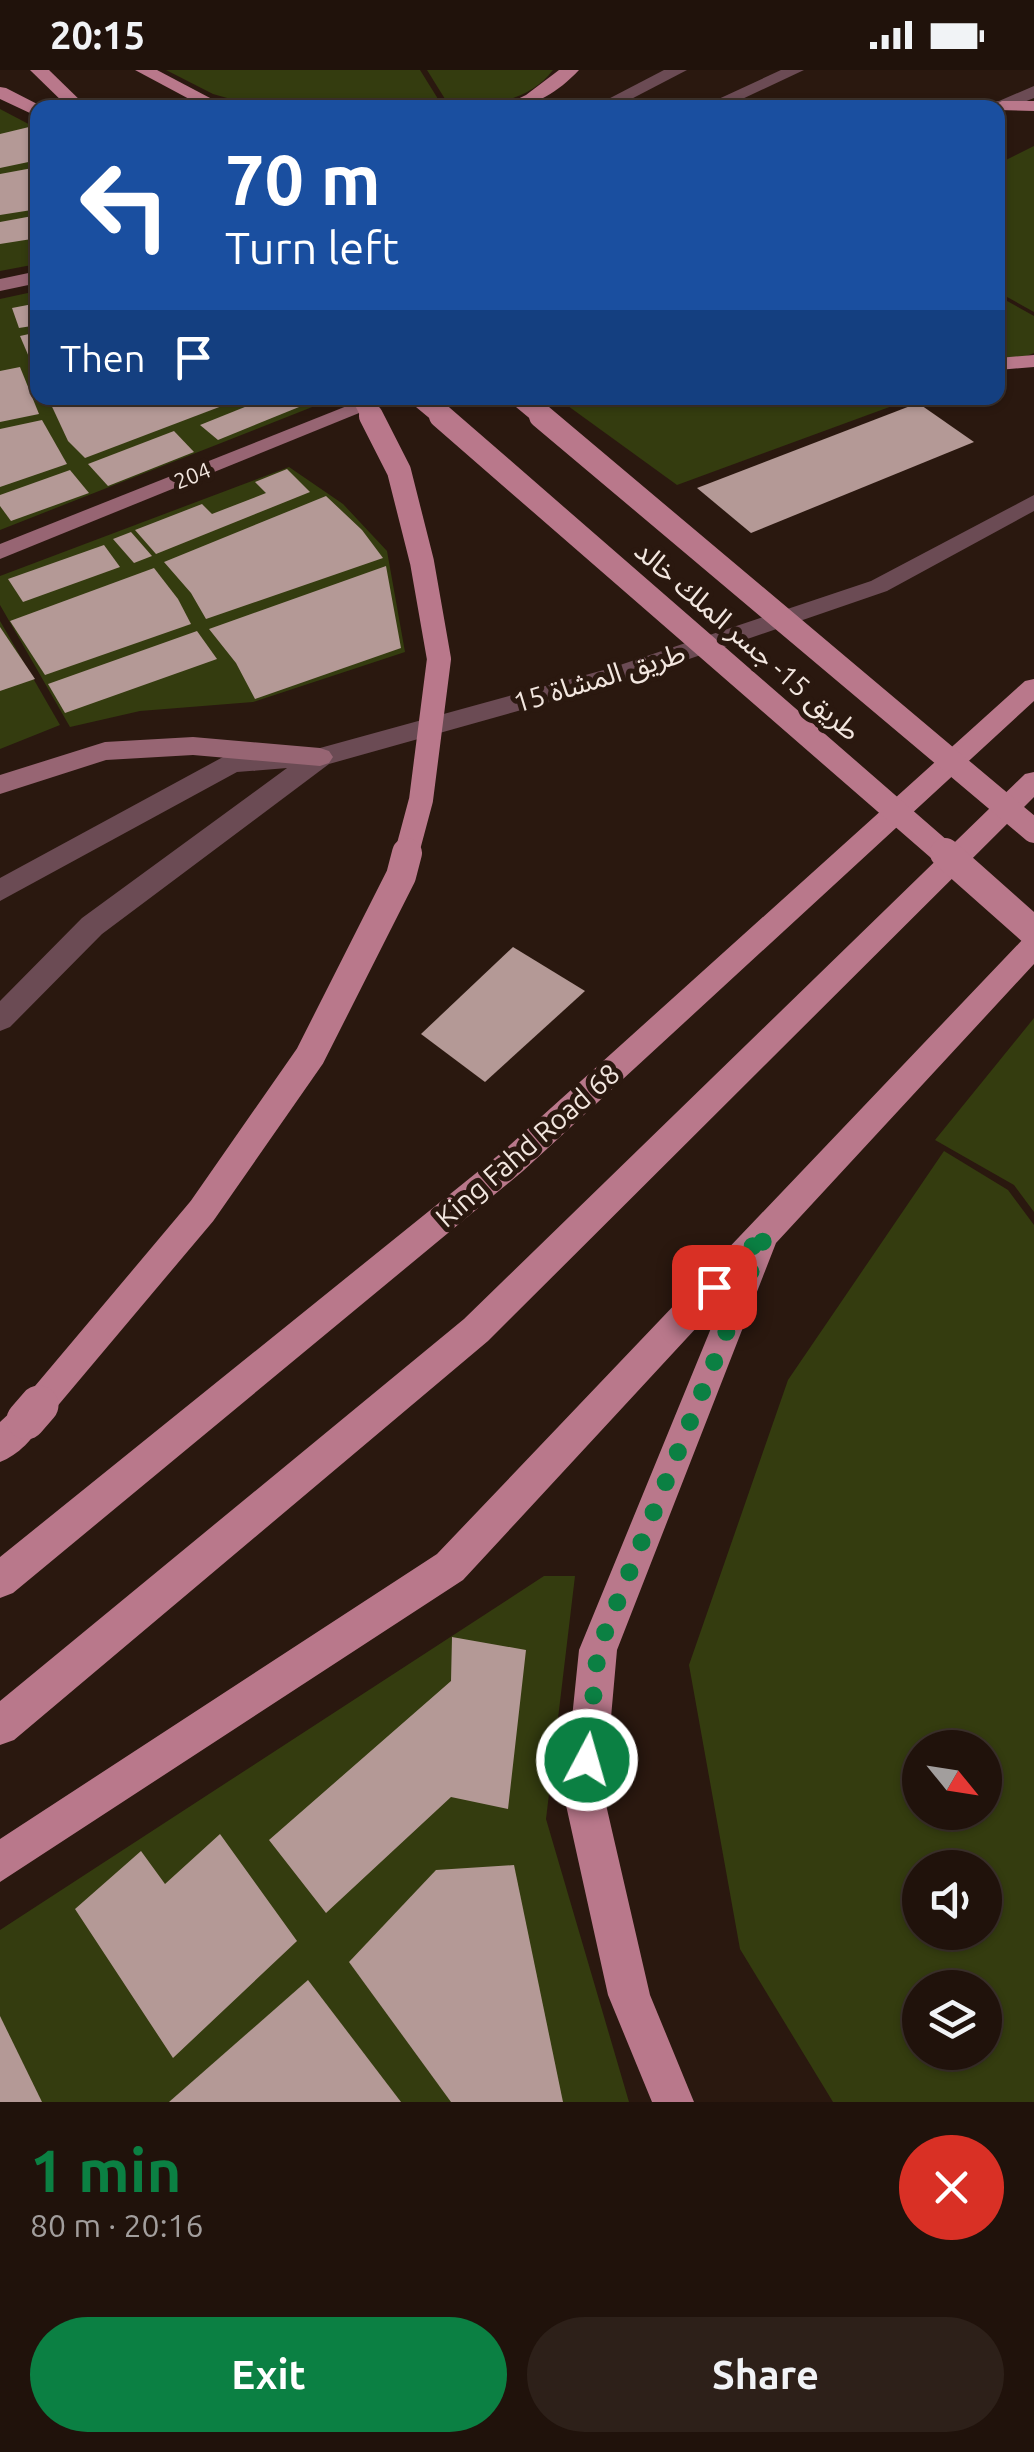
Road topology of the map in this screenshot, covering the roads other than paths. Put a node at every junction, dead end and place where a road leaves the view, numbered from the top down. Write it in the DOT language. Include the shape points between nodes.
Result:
graph roads {
  1 [pos="39,70"];
  2 [pos="127,70"];
  3 [pos="144,70"];
  4 [pos="570,70"];
  5 [pos="678,70"];
  6 [pos="795,70"];
  7 [pos="1034,91"];
  8 [pos="0,92"];
  9 [pos="155,96"];
  10 [pos="71,100"];
  11 [pos="205,100"];
  12 [pos="529,100"];
  13 [pos="616,100"];
  14 [pos="726,100"];
  15 [pos="1005,105"];
  16 [pos="30,106"];
  17 [pos="1034,106"];
  18 [pos="1005,107"];
  19 [pos="30,278"];
  20 [pos="0,284"];
  21 [pos="1034,361"];
  22 [pos="1005,363"];
  23 [pos="366,405"];
  24 [pos="367,405"];
  25 [pos="428,405"];
  26 [pos="528,405"];
  27 [pos="1034,502"];
  28 [pos="0,552"];
  29 [pos="1034,687"];
  30 [pos="320,757"];
  31 [pos="1034,782"];
  32 [pos="0,785"];
  33 [pos="1034,832"];
  34 [pos="0,890"];
  35 [pos="1034,932"];
  36 [pos="1034,946"];
  37 [pos="0,1019"];
  38 [pos="767,1231"];
  39 [pos="0,1446"];
  40 [pos="0,1580"];
  41 [pos="0,1726"];
  42 [pos="0,1862"];
  43 [pos="673,2102"];
  1 -- 10 [label="main road"];
  2 -- 9 [label="main road"];
  3 -- 11 [label="main road"];
  4 -- 12 [label="main road"];
  5 -- 13 [label="street"];
  6 -- 14 [label="street"];
  7 -- 15 [label="street"];
  8 -- 16 [label="main road"];
  17 -- 18 [label="main road"];
  19 -- 20 [label="main road"];
  21 -- 22 [label="main road"];
  23 -- 39 [label="main road, bridge" via="399,471 438,659 421,800 400,876 310,1056 202,1211"];
  24 -- 28 [label="main road, 204"];
  25 -- 35 [label="main road, طريق 15- جسر الملك خالد, bridge"];
  26 -- 33 [label="main road, طريق 15- جسر الملك خالد, bridge"];
  27 -- 30 [label="street, طريق المشاة 15" via="878,586 619,674"];
  29 -- 40 [label="main road, King Fahd Road 68" via="512,1162"];
  30 -- 32 [label="main road" via="193,746 105,752"];
  30 -- 34 [label="street, طريق المشاة 15" via="232,763"];
  30 -- 37 [label="street, طريق المشاة 15" via="92,926"];
  31 -- 41 [label="main road" via="476,1330"];
  36 -- 38 [label="main road"];
  38 -- 42 [label="main road" via="450,1567"];
  38 -- 43 [label="main road" via="598,1650 584,1796 629,1995"];
}
